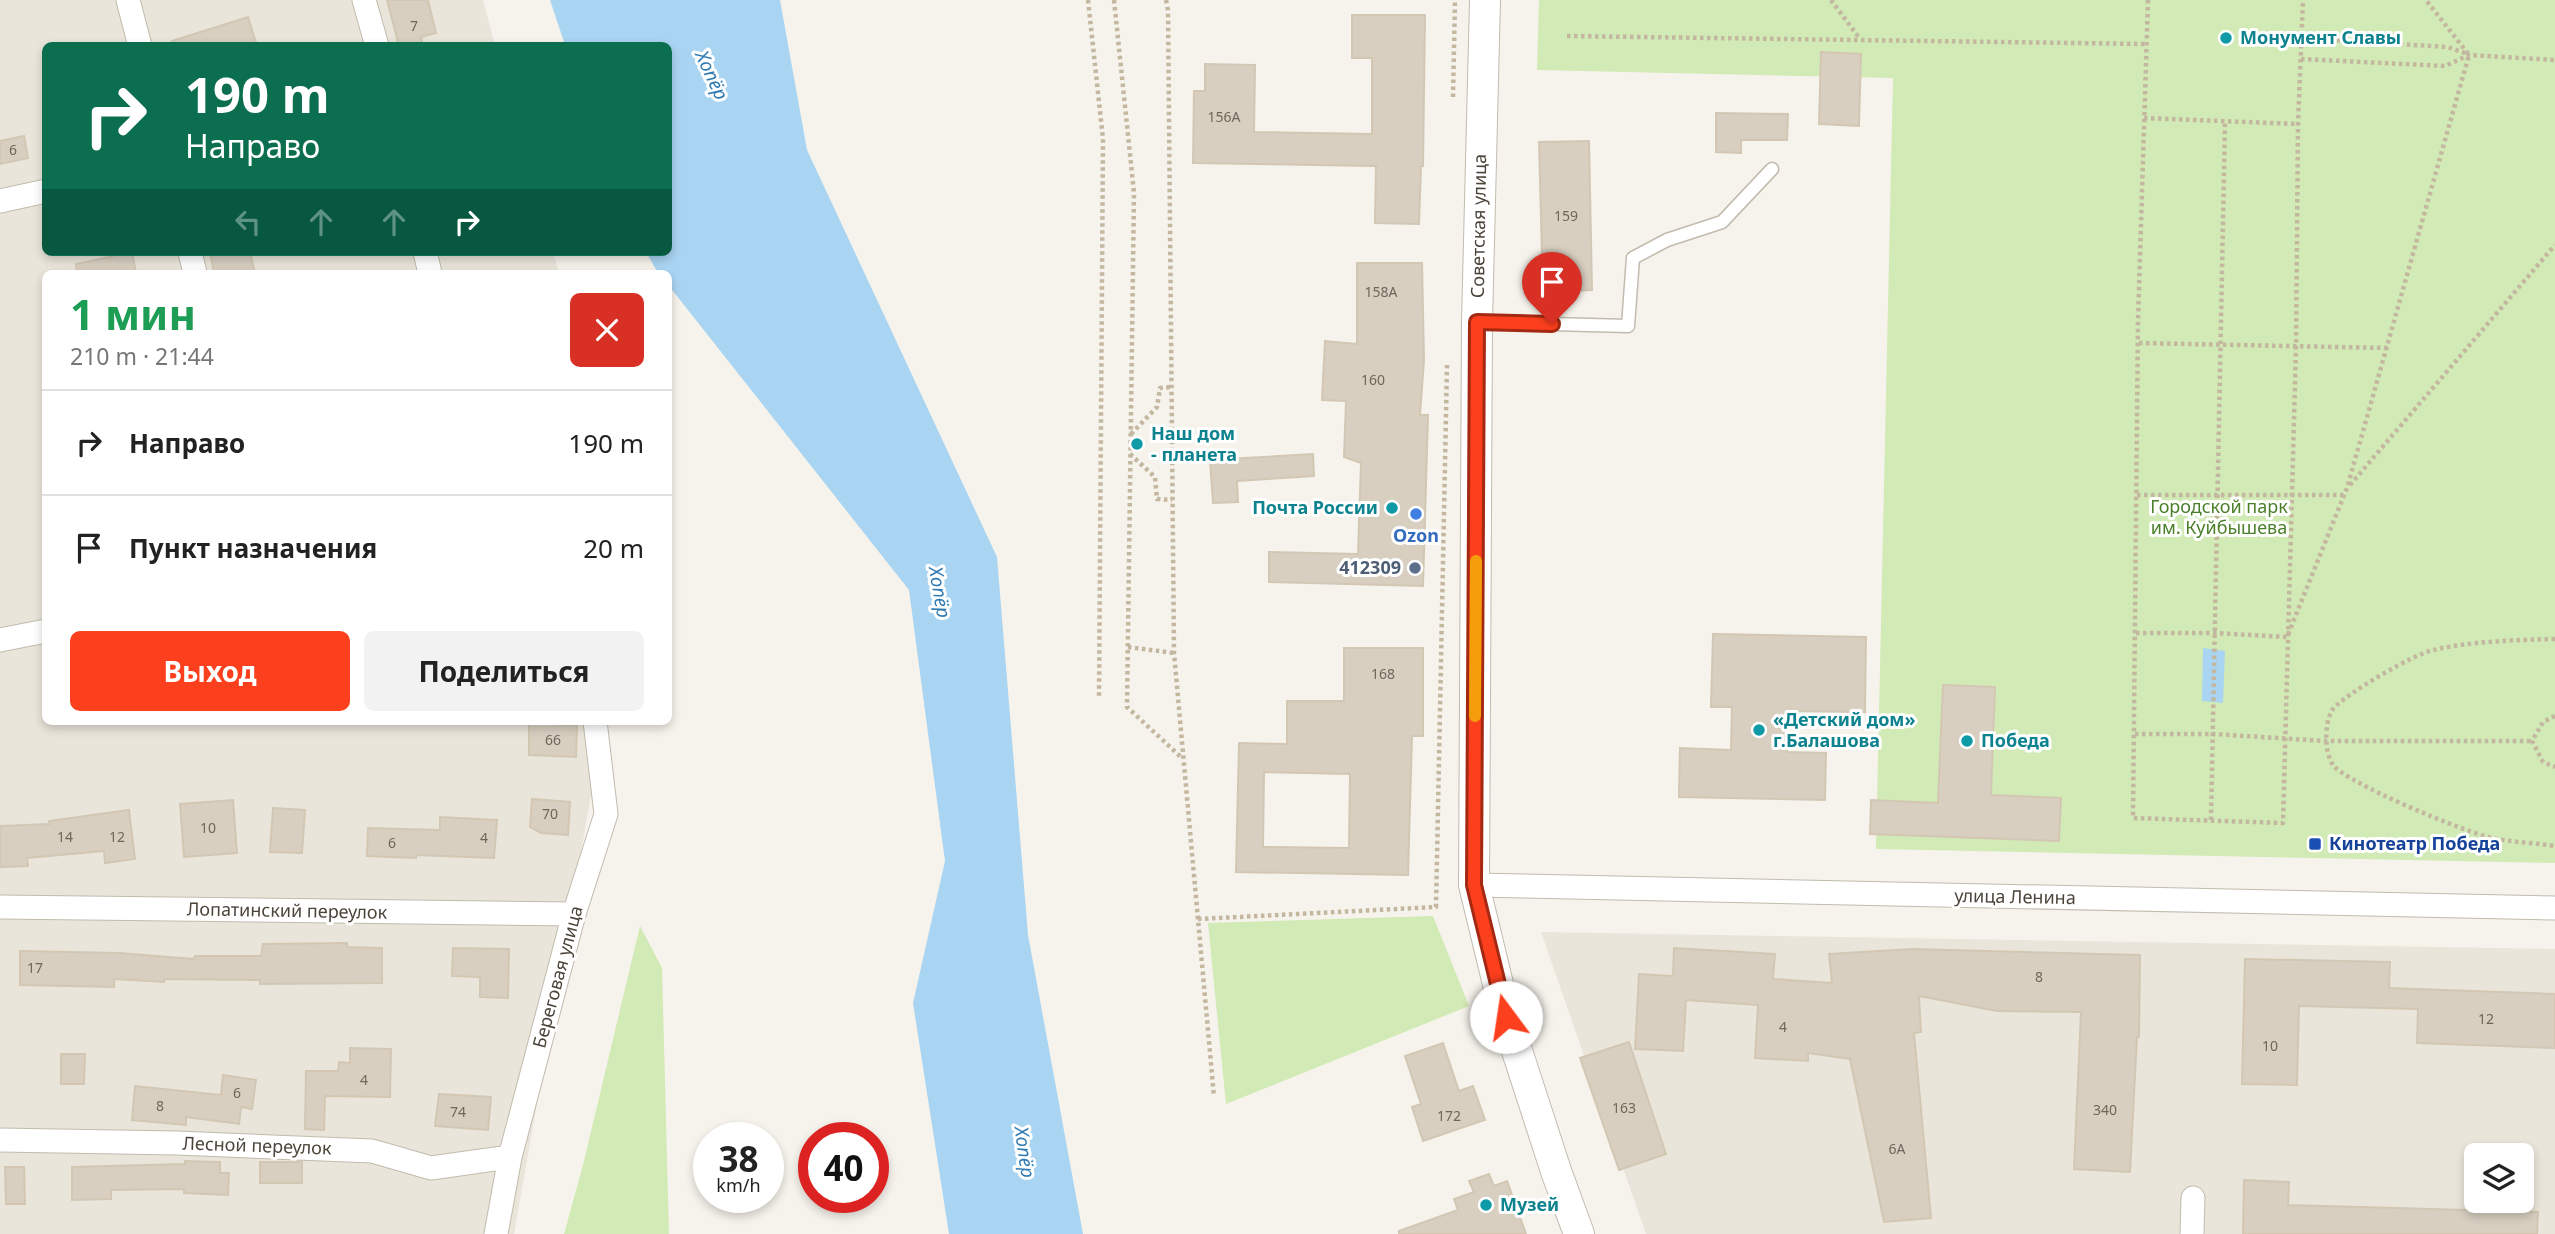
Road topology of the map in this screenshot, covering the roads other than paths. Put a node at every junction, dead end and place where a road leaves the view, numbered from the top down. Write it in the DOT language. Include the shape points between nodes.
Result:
graph roads {
  1 [pos="128,0"];
  2 [pos="364,0"];
  3 [pos="1485,0"];
  4 [pos="139,42"];
  5 [pos="376,42"];
  6 [pos="1773,169"];
  7 [pos="42,192"];
  8 [pos="0,201"];
  9 [pos="1477,322"];
  10 [pos="42,632"];
  11 [pos="0,640"];
  12 [pos="595,725"];
  13 [pos="1474,885"];
  14 [pos="0,907"];
  15 [pos="2555,908"];
  16 [pos="574,914"];
  17 [pos="0,1140"];
  18 [pos="510,1157"];
  19 [pos="2193,1198"];
  20 [pos="496,1234"];
  21 [pos="1579,1234"];
  22 [pos="2192,1234"];
  1 -- 4 [label="street"];
  2 -- 5 [label="street"];
  3 -- 9 [label="street, Советская улица"];
  6 -- 9 [label="lane" via="1722,222 1667,240 1633,258 1628,326"];
  7 -- 8 [label="street"];
  9 -- 13 [label="street, Советская улица"];
  10 -- 11 [label="street"];
  12 -- 16 [label="street, Береговая улица" via="606,814"];
  13 -- 15 [label="street, улица Ленина"];
  13 -- 21 [label="street, Советская улица" via="1506,1017"];
  14 -- 16 [label="street, Лопатинский переулок"];
  16 -- 18 [label="street, Береговая улица"];
  17 -- 18 [label="street, Лесной переулок" via="372,1151 432,1168"];
  18 -- 20 [label="street, Береговая улица"];
  19 -- 22 [label="street"];
}
